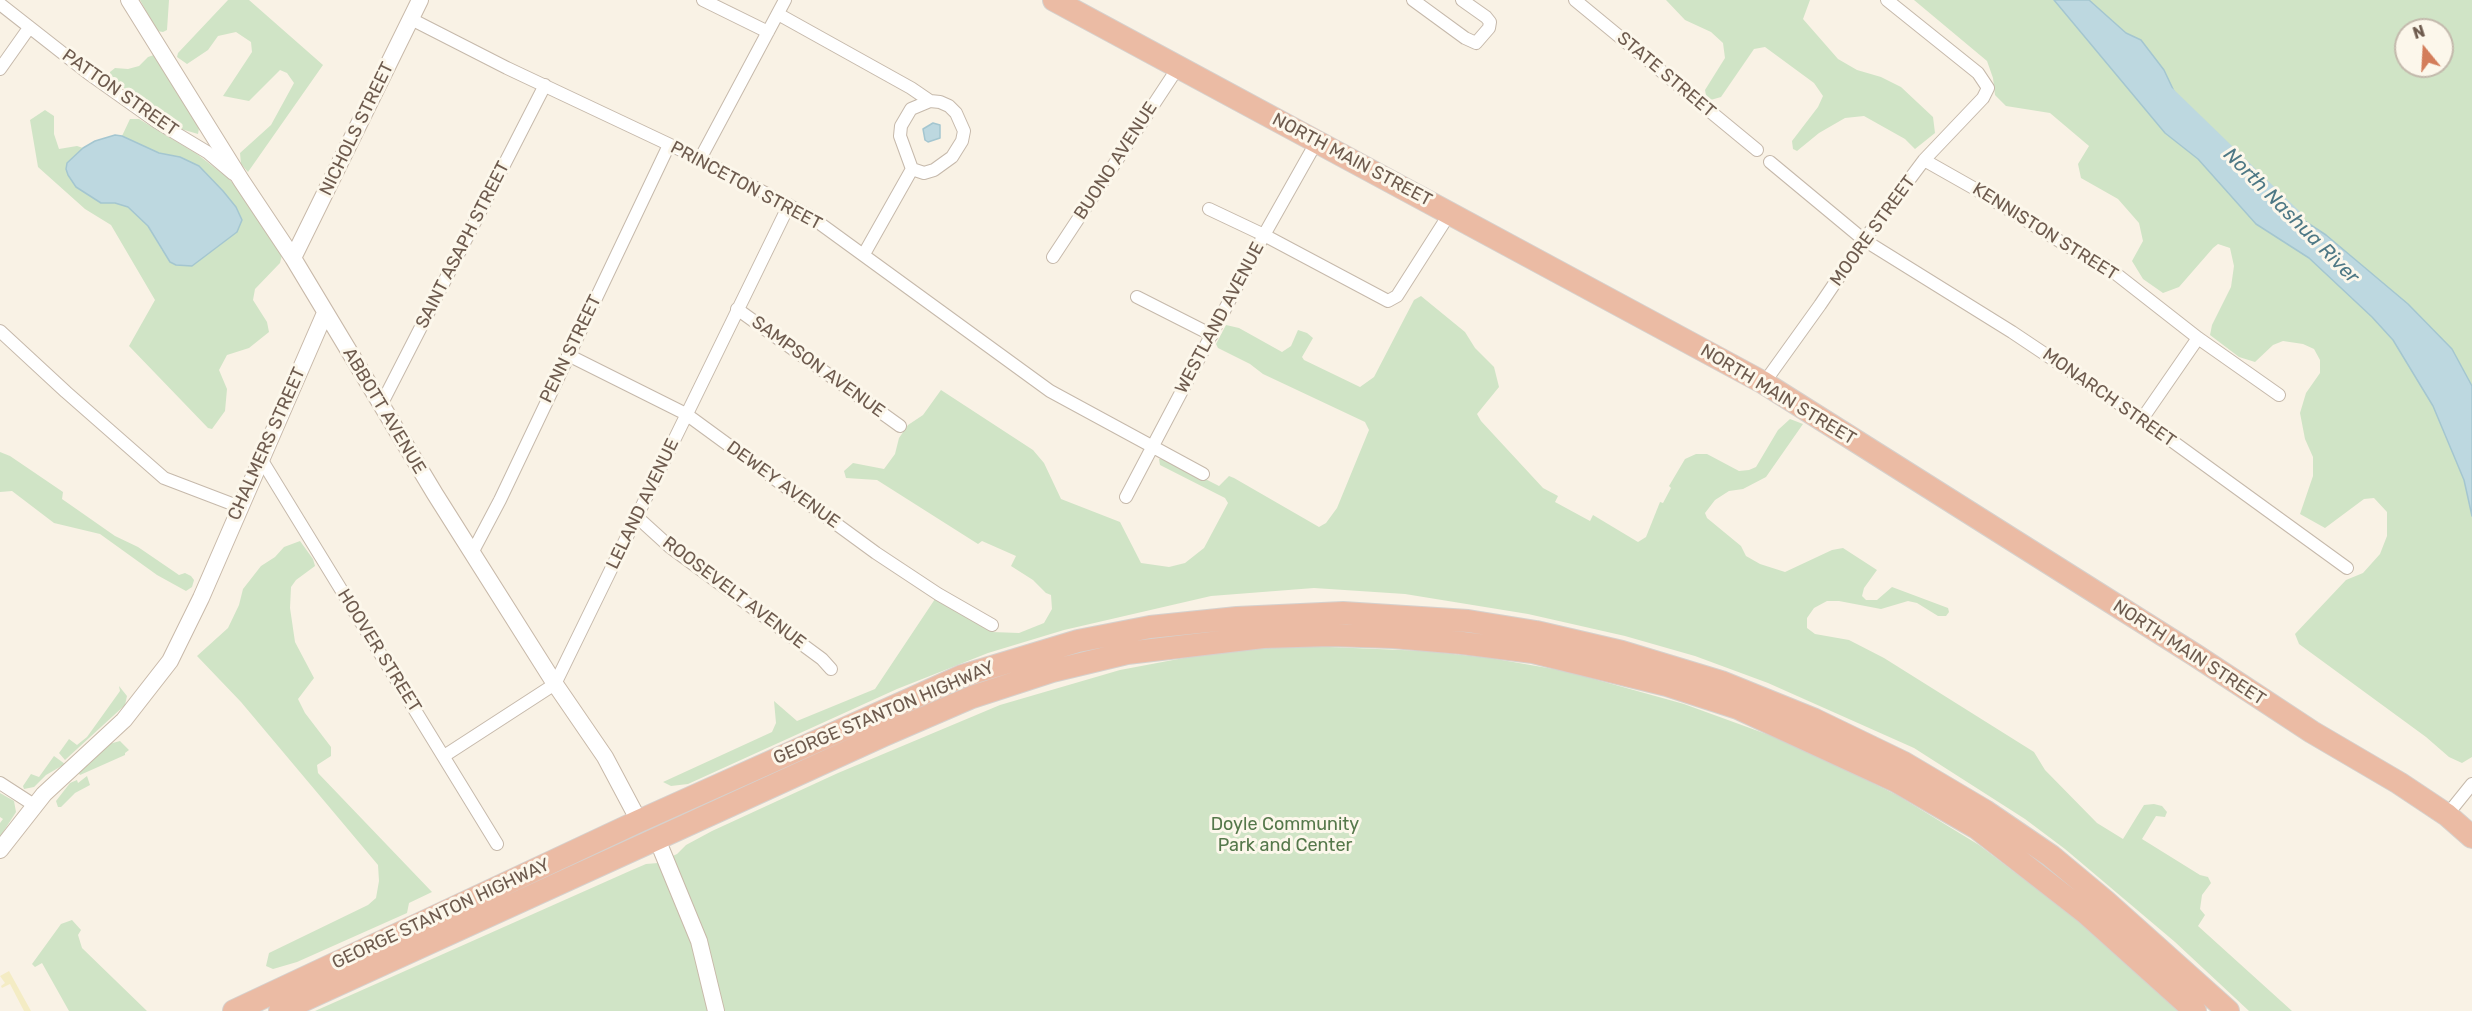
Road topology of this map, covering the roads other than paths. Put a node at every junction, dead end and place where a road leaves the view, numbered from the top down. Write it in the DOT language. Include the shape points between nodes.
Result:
graph roads {
  1 [pos="129,0"];
  2 [pos="420,0"];
  3 [pos="703,0"];
  4 [pos="785,0"];
  5 [pos="1054,0"];
  6 [pos="1413,0"];
  7 [pos="1462,0"];
  8 [pos="1575,0"];
  9 [pos="1887,0"];
  10 [pos="0,4"];
  11 [pos="778,14"];
  12 [pos="411,19"];
  13 [pos="29,27"];
  14 [pos="768,32"];
  15 [pos="1179,66"];
  16 [pos="0,69"];
  17 [pos="545,85"];
  18 [pos="930,101"];
  19 [pos="1317,141"];
  20 [pos="669,145"];
  21 [pos="1757,150"];
  22 [pos="700,159"];
  23 [pos="1924,160"];
  24 [pos="1770,162"];
  25 [pos="912,169"];
  26 [pos="241,180"];
  27 [pos="789,205"];
  28 [pos="1209,209"];
  29 [pos="1450,213"];
  30 [pos="1264,235"];
  31 [pos="1864,240"];
  32 [pos="864,254"];
  33 [pos="1053,257"];
  34 [pos="293,258"];
  35 [pos="1137,297"];
  36 [pos="737,309"];
  37 [pos="325,313"];
  38 [pos="0,331"];
  39 [pos="1212,335"];
  40 [pos="2198,338"];
  41 [pos="568,355"];
  42 [pos="1764,383"];
  43 [pos="2278,395"];
  44 [pos="381,405"];
  45 [pos="686,414"];
  46 [pos="2142,419"];
  47 [pos="900,426"];
  48 [pos="1152,446"];
  49 [pos="261,459"];
  50 [pos="1203,474"];
  51 [pos="1126,497"];
  52 [pos="240,507"];
  53 [pos="637,517"];
  54 [pos="472,553"];
  55 [pos="2347,568"];
  56 [pos="992,625"];
  57 [pos="831,669"];
  58 [pos="555,684"];
  59 [pos="444,756"];
  60 [pos="0,783"];
  61 [pos="2472,784"];
  62 [pos="34,806"];
  63 [pos="2447,815"];
  64 [pos="639,821"];
  65 [pos="2472,837"];
  66 [pos="657,839"];
  67 [pos="497,844"];
  68 [pos="0,850"];
  69 [pos="234,1011"];
  70 [pos="280,1011"];
  71 [pos="716,1011"];
  72 [pos="2195,1011"];
  73 [pos="2228,1011"];
  1 -- 26 [label="street, ABBOTT AVENUE"];
  2 -- 12 [label="street, NICHOLS STREET"];
  3 -- 14 [label="street"];
  4 -- 11 [label="street"];
  5 -- 15 [label="highway, NORTH MAIN STREET"];
  6 -- 7 [label="street" via="1476,43 1490,22"];
  8 -- 21 [label="street, STATE STREET"];
  9 -- 23 [label="street, MOORE STREET" via="1978,73 1988,88"];
  10 -- 13 [label="street, PATTON STREET"];
  11 -- 14 [label="street"];
  11 -- 18 [label="street"];
  12 -- 17 [label="street, PRINCETON STREET"];
  12 -- 34 [label="street, NICHOLS STREET"];
  13 -- 16 [label="street"];
  13 -- 26 [label="street, PATTON STREET"];
  14 -- 22 [label="street"];
  15 -- 19 [label="highway, NORTH MAIN STREET"];
  15 -- 33 [label="street, BUONO AVENUE"];
  17 -- 20 [label="street, PRINCETON STREET"];
  17 -- 44 [label="street, SAINT ASAPH STREET"];
  18 -- 25 [label="street" via="911,109 901,126 900,136"];
  18 -- 25 [label="street" via="940,102 956,113 964,131 962,141 952,158 934,170 924,173"];
  19 -- 29 [label="highway, NORTH MAIN STREET"];
  19 -- 30 [label="street, WESTLAND AVENUE"];
  20 -- 22 [label="street, PRINCETON STREET"];
  20 -- 41 [label="street, PENN STREET"];
  22 -- 27 [label="street, PRINCETON STREET"];
  23 -- 31 [label="street, MOORE STREET"];
  23 -- 40 [label="street, KENNISTON STREET" via="2106,266"];
  24 -- 31 [label="street"];
  25 -- 32 [label="street"];
  26 -- 34 [label="street, ABBOTT AVENUE"];
  27 -- 32 [label="street, PRINCETON STREET"];
  27 -- 36 [label="street, LELAND AVENUE"];
  28 -- 30 [label="street"];
  29 -- 30 [label="street" via="1391,301"];
  29 -- 42 [label="highway, NORTH MAIN STREET"];
  30 -- 39 [label="street, WESTLAND AVENUE"];
  31 -- 42 [label="street, MOORE STREET"];
  31 -- 46 [label="street, MONARCH STREET"];
  32 -- 48 [label="street, PRINCETON STREET" via="1041,385"];
  34 -- 37 [label="street, ABBOTT AVENUE"];
  35 -- 39 [label="street"];
  36 -- 45 [label="street, LELAND AVENUE"];
  36 -- 47 [label="street, SAMPSON AVENUE"];
  37 -- 44 [label="street, ABBOTT AVENUE"];
  37 -- 49 [label="street, CHALMERS STREET"];
  38 -- 52 [label="street" via="164,478"];
  39 -- 48 [label="street, WESTLAND AVENUE"];
  40 -- 43 [label="street, KENNISTON STREET"];
  40 -- 46 [label="street"];
  41 -- 45 [label="street, DEWEY AVENUE"];
  41 -- 54 [label="street, PENN STREET"];
  42 -- 63 [label="highway, NORTH MAIN STREET"];
  44 -- 54 [label="street, ABBOTT AVENUE"];
  45 -- 53 [label="street, LELAND AVENUE"];
  45 -- 56 [label="street, DEWEY AVENUE" via="876,553"];
  46 -- 55 [label="street, MONARCH STREET"];
  48 -- 50 [label="street, PRINCETON STREET"];
  48 -- 51 [label="street, WESTLAND AVENUE"];
  49 -- 52 [label="street, CHALMERS STREET"];
  49 -- 59 [label="street, HOOVER STREET"];
  52 -- 62 [label="street, CHALMERS STREET" via="183,636 157,680 124,720"];
  53 -- 57 [label="street, ROOSEVELT AVENUE" via="666,544 822,658"];
  53 -- 58 [label="street, LELAND AVENUE"];
  54 -- 58 [label="street, ABBOTT AVENUE"];
  58 -- 59 [label="street"];
  58 -- 64 [label="street, ABBOTT AVENUE" via="604,757"];
  59 -- 67 [label="street, HOOVER STREET"];
  60 -- 62 [label="street"];
  61 -- 63 [label="street"];
  62 -- 68 [label="street, CHALMERS STREET"];
  63 -- 65 [label="highway, NORTH MAIN STREET"];
  64 -- 69 [label="highway, GEORGE STANTON HIGHWAY"];
  64 -- 73 [label="highway, GEORGE STANTON HIGHWAY" via="936,687 1078,641 1190,621 1284,615 1343,613 1468,621 1622,652 1721,682 1815,720 1904,763 2051,856"];
  66 -- 70 [label="highway, GEORGE STANTON HIGHWAY"];
  66 -- 71 [label="street" via="699,941"];
  66 -- 72 [label="highway, GEORGE STANTON HIGHWAY" via="933,714 1017,681 1090,661 1157,648 1263,637 1330,635 1462,643 1533,652 1667,685 1738,708 1896,781 1977,828 2034,870"];
}
